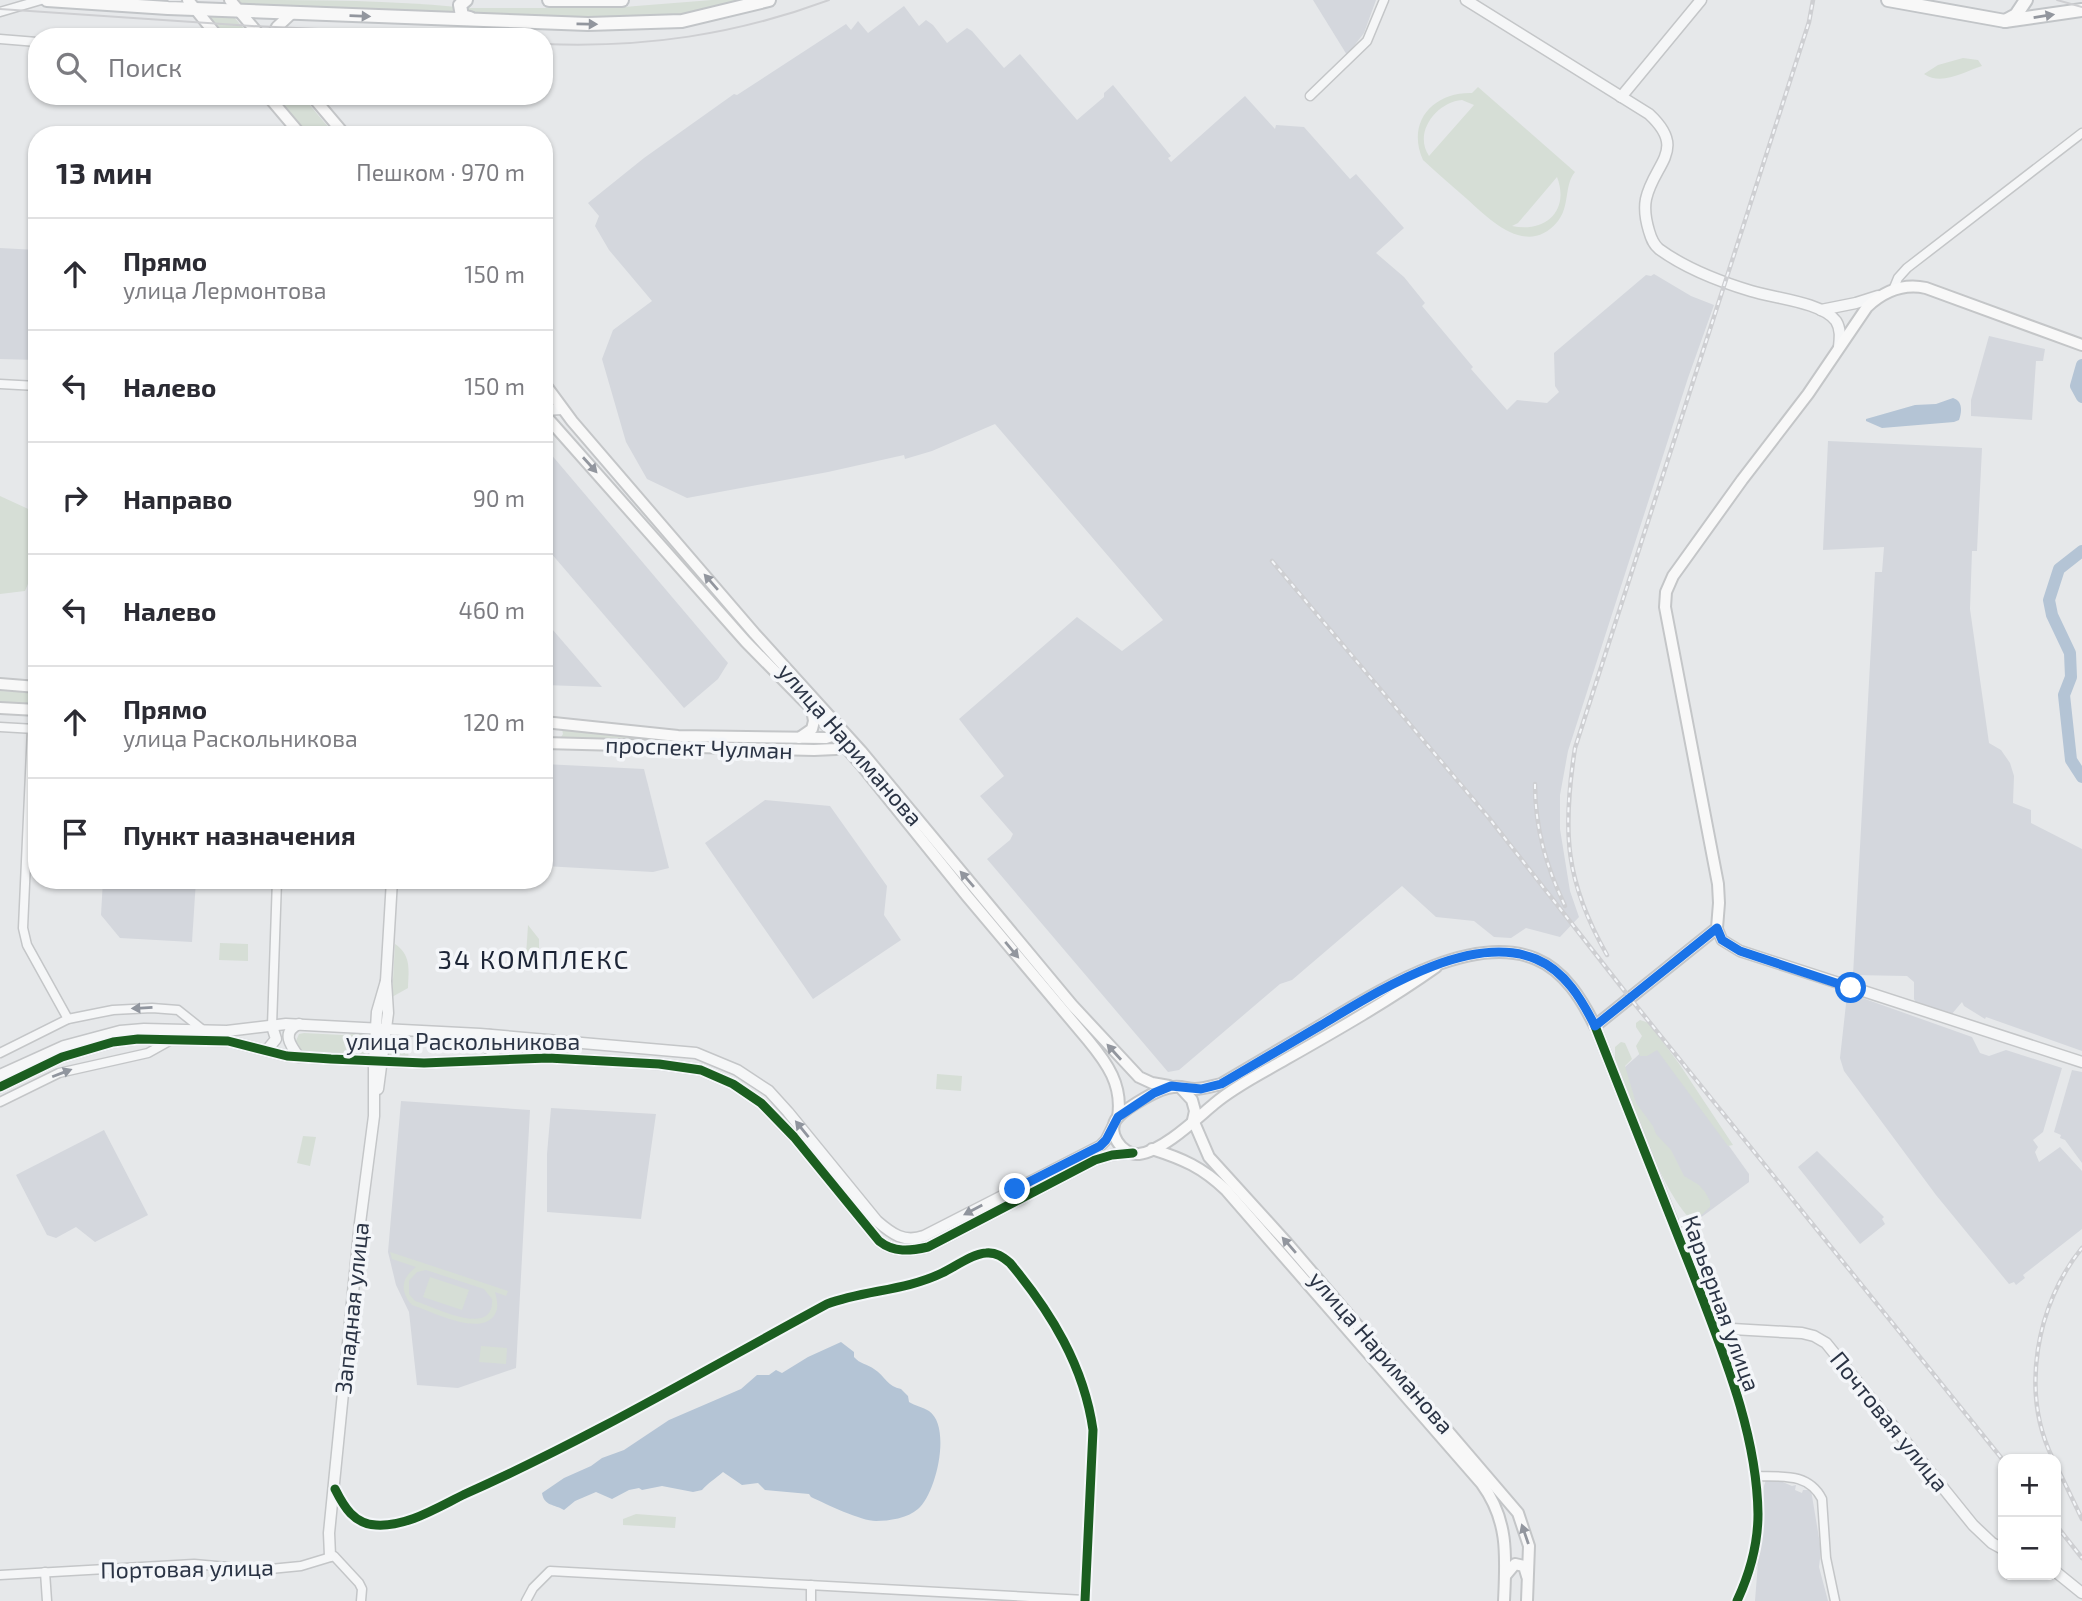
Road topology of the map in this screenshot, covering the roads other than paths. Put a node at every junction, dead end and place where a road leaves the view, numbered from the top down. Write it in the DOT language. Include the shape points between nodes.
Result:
graph roads {
  1 [pos="44,0"];
  2 [pos="466,0"];
  3 [pos="549,0"];
  4 [pos="622,0"];
  5 [pos="769,0"];
  6 [pos="1384,0"];
  7 [pos="1466,0"];
  8 [pos="1701,0"];
  9 [pos="1888,0"];
  10 [pos="2026,0"];
  11 [pos="191,4"];
  12 [pos="234,5"];
  13 [pos="2082,10"];
  14 [pos="0,12"];
  15 [pos="292,13"];
  16 [pos="477,20"];
  17 [pos="2005,21"];
  18 [pos="211,28"];
  19 [pos="253,28"];
  20 [pos="276,28"];
  21 [pos="0,39"];
  22 [pos="28,41"];
  23 [pos="1310,96"];
  24 [pos="1621,97"];
  25 [pos="275,105"];
  26 [pos="319,105"];
  27 [pos="293,126"];
  28 [pos="336,126"];
  29 [pos="2082,133"];
  30 [pos="1893,290"];
  31 [pos="1878,296"];
  32 [pos="1821,310"];
  33 [pos="2077,342"];
  34 [pos="1839,347"];
  35 [pos="0,384"];
  36 [pos="28,386"];
  37 [pos="553,396"];
  38 [pos="562,409"];
  39 [pos="553,410"];
  40 [pos="553,422"];
  41 [pos="755,634"];
  42 [pos="746,642"];
  43 [pos="0,684"];
  44 [pos="28,686"];
  45 [pos="0,708"];
  46 [pos="28,709"];
  47 [pos="812,709"];
  48 [pos="553,724"];
  49 [pos="0,727"];
  50 [pos="28,729"];
  51 [pos="837,731"];
  52 [pos="799,738"];
  53 [pos="847,742"];
  54 [pos="553,743"];
  55 [pos="28,838"];
  56 [pos="277,889"];
  57 [pos="391,889"];
  58 [pos="1717,928"];
  59 [pos="1436,967"];
  60 [pos="68,1018"];
  61 [pos="302,1023"];
  62 [pos="271,1026"];
  63 [pos="1595,1026"];
  64 [pos="381,1027"];
  65 [pos="203,1030"];
  66 [pos="490,1035"];
  67 [pos="520,1038"];
  68 [pos="175,1039"];
  69 [pos="267,1050"];
  70 [pos="0,1054"];
  71 [pos="299,1057"];
  72 [pos="488,1059"];
  73 [pos="378,1060"];
  74 [pos="520,1060"];
  75 [pos="2082,1062"];
  76 [pos="0,1075"];
  77 [pos="0,1087"];
  78 [pos="1175,1087"];
  79 [pos="0,1102"];
  80 [pos="1116,1121"];
  81 [pos="1193,1121"];
  82 [pos="1152,1149"];
  83 [pos="1133,1153"];
  84 [pos="1716,1328"];
  85 [pos="1755,1476"];
  86 [pos="335,1489"];
  87 [pos="1998,1546"];
  88 [pos="330,1556"];
  89 [pos="45,1572"];
  90 [pos="0,1575"];
  91 [pos="1505,1576"];
  92 [pos="2061,1576"];
  93 [pos="1528,1578"];
  94 [pos="811,1585"];
  95 [pos="2082,1593"];
  96 [pos="947,1596"];
  97 [pos="1085,1600"];
  98 [pos="47,1601"];
  99 [pos="361,1601"];
  100 [pos="526,1601"];
  101 [pos="811,1601"];
  102 [pos="1504,1601"];
  103 [pos="1527,1601"];
  104 [pos="1737,1601"];
  105 [pos="1835,1601"];
  1 -- 11 [label="main road" via="161,8"];
  1 -- 14 [label="street"];
  2 -- 16 [label="main road" via="460,5 462,16"];
  3 -- 4 [label="main road"];
  16 -- 5 [label="main road, one-way" via="675,21"];
  6 -- 23 [label="street" via="1367,41"];
  7 -- 24 [label="street"];
  8 -- 24 [label="street"];
  9 -- 17 [label="main road"];
  10 -- 17 [label="main road" via="2016,15"];
  11 -- 12 [label="main road"];
  11 -- 18 [label="main road"];
  12 -- 15 [label="main road"];
  12 -- 19 [label="main road"];
  17 -- 13 [label="main road, one-way"];
  15 -- 16 [label="main road, one-way"];
  15 -- 20 [label="main road"];
  21 -- 22 [label="street"];
  24 -- 32 [label="street" via="1661,126 1667,146 1646,200 1648,227 1656,247 1751,292"];
  25 -- 27 [label="main road"];
  26 -- 28 [label="main road"];
  29 -- 30 [label="street" via="1907,268"];
  30 -- 31 [label="main road"];
  30 -- 33 [label="main road" via="1909,285 1926,288"];
  31 -- 32 [label="street"];
  31 -- 34 [label="main road"];
  32 -- 34 [label="street" via="1836,321"];
  34 -- 58 [label="main road" via="1673,576 1667,592 1668,629 1718,884"];
  35 -- 36 [label="street"];
  37 -- 38 [label="main road, улица Нариманова"];
  38 -- 39 [label="street"];
  41 -- 38 [label="main road, улица Нариманова, one-way"];
  40 -- 42 [label="main road, улица Нариманова, one-way"];
  41 -- 42 [label="main road" via="755,642"];
  41 -- 51 [label="main road, улица Нариманова"];
  42 -- 47 [label="main road, улица Нариманова"];
  43 -- 44 [label="main road"];
  45 -- 46 [label="main road"];
  47 -- 51 [label="main road, улица Нариманова"];
  47 -- 52 [label="main road" via="812,729"];
  48 -- 52 [label="main road, проспект Чулман" via="678,736"];
  49 -- 50 [label="street"];
  51 -- 52 [label="main road, проспект Чулман" via="826,738"];
  51 -- 53 [label="main road, улица Нариманова"];
  53 -- 54 [label="main road, проспект Чулман" via="836,749 814,750"];
  78 -- 53 [label="main road, улица Нариманова, one-way" via="1152,1083 1127,1067"];
  53 -- 80 [label="main road, улица Нариманова, one-way" via="1104,1060 1118,1089"];
  55 -- 60 [label="street" via="23,928 27,945"];
  56 -- 62 [label="street"];
  57 -- 64 [label="street, Западная улица" via="386,981 377,1012"];
  58 -- 63 [label="main road"];
  58 -- 75 [label="street" via="1730,946"];
  59 -- 63 [label="main road" via="1486,953 1537,959 1572,988"];
  59 -- 78 [label="main road" via="1376,992 1221,1084 1201,1089"];
  59 -- 81 [label="main road" via="1228,1094"];
  65 -- 60 [label="street, one-way" via="178,1010 113,1010"];
  60 -- 70 [label="street"];
  61 -- 62 [label="street, улица Раскольникова"];
  61 -- 64 [label="street, улица Раскольникова"];
  61 -- 71 [label="street" via="293,1027 288,1038"];
  62 -- 65 [label="street, улица Раскольникова"];
  62 -- 69 [label="street" via="276,1039"];
  63 -- 84 [label="street, Карьерная улица"];
  64 -- 66 [label="street, улица Раскольникова"];
  64 -- 73 [label="street, Западная улица"];
  65 -- 76 [label="street, улица Раскольникова" via="144,1029 96,1036"];
  66 -- 67 [label="street, улица Раскольникова"];
  66 -- 72 [label="street" via="497,1045"];
  67 -- 74 [label="street" via="514,1049"];
  80 -- 67 [label="street, улица Раскольникова, one-way" via="1106,1140 1088,1152 924,1236 901,1238 877,1222 769,1091 737,1070 675,1049"];
  68 -- 69 [label="street, улица Раскольникова" via="228,1041"];
  68 -- 77 [label="street, улица Раскольникова" via="138,1039 93,1047"];
  79 -- 68 [label="street, one-way" via="59,1073 148,1053"];
  69 -- 71 [label="street, улица Раскольникова"];
  71 -- 73 [label="street, улица Раскольникова"];
  72 -- 73 [label="street, улица Раскольникова"];
  72 -- 74 [label="street, улица Раскольникова"];
  73 -- 86 [label="street, Западная улица"];
  74 -- 83 [label="street, улица Раскольникова" via="659,1064 720,1077 761,1103 870,1232 894,1249 928,1247 1095,1160"];
  78 -- 80 [label="main road" via="1141,1101"];
  78 -- 81 [label="main road, улица Нариманова" via="1192,1100"];
  80 -- 83 [label="main road" via="1118,1143"];
  81 -- 82 [label="main road"];
  93 -- 81 [label="main road, улица Нариманова, one-way" via="1529,1546 1518,1513 1209,1157"];
  82 -- 83 [label="main road"];
  82 -- 91 [label="main road, улица Нариманова" via="1196,1166 1226,1190 1482,1483 1498,1508 1505,1536"];
  84 -- 85 [label="street, Карьерная улица"];
  84 -- 87 [label="street, Почтовая улица" via="1802,1333 1826,1343 1973,1525"];
  85 -- 104 [label="street, Карьерная улица" via="1758,1516 1753,1559"];
  85 -- 105 [label="street" via="1805,1480 1818,1492"];
  86 -- 88 [label="street, Западная улица"];
  86 -- 97 [label="street" via="348,1512 365,1524 406,1521 515,1472 827,1304 923,1282 985,1253 1010,1263 1048,1311 1064,1339 1090,1410 1093,1430"];
  88 -- 89 [label="street, Портовая улица" via="301,1566 260,1570 194,1564"];
  88 -- 99 [label="street" via="359,1583"];
  89 -- 90 [label="street, Портовая улица"];
  89 -- 98 [label="street"];
  91 -- 93 [label="main road" via="1519,1563"];
  91 -- 102 [label="main road, улица Нариманова"];
  92 -- 95 [label="street"];
  93 -- 103 [label="main road, улица Нариманова"];
  94 -- 96 [label="street"];
  94 -- 100 [label="street" via="550,1572"];
  94 -- 101 [label="street"];
  96 -- 97 [label="street"];
}
